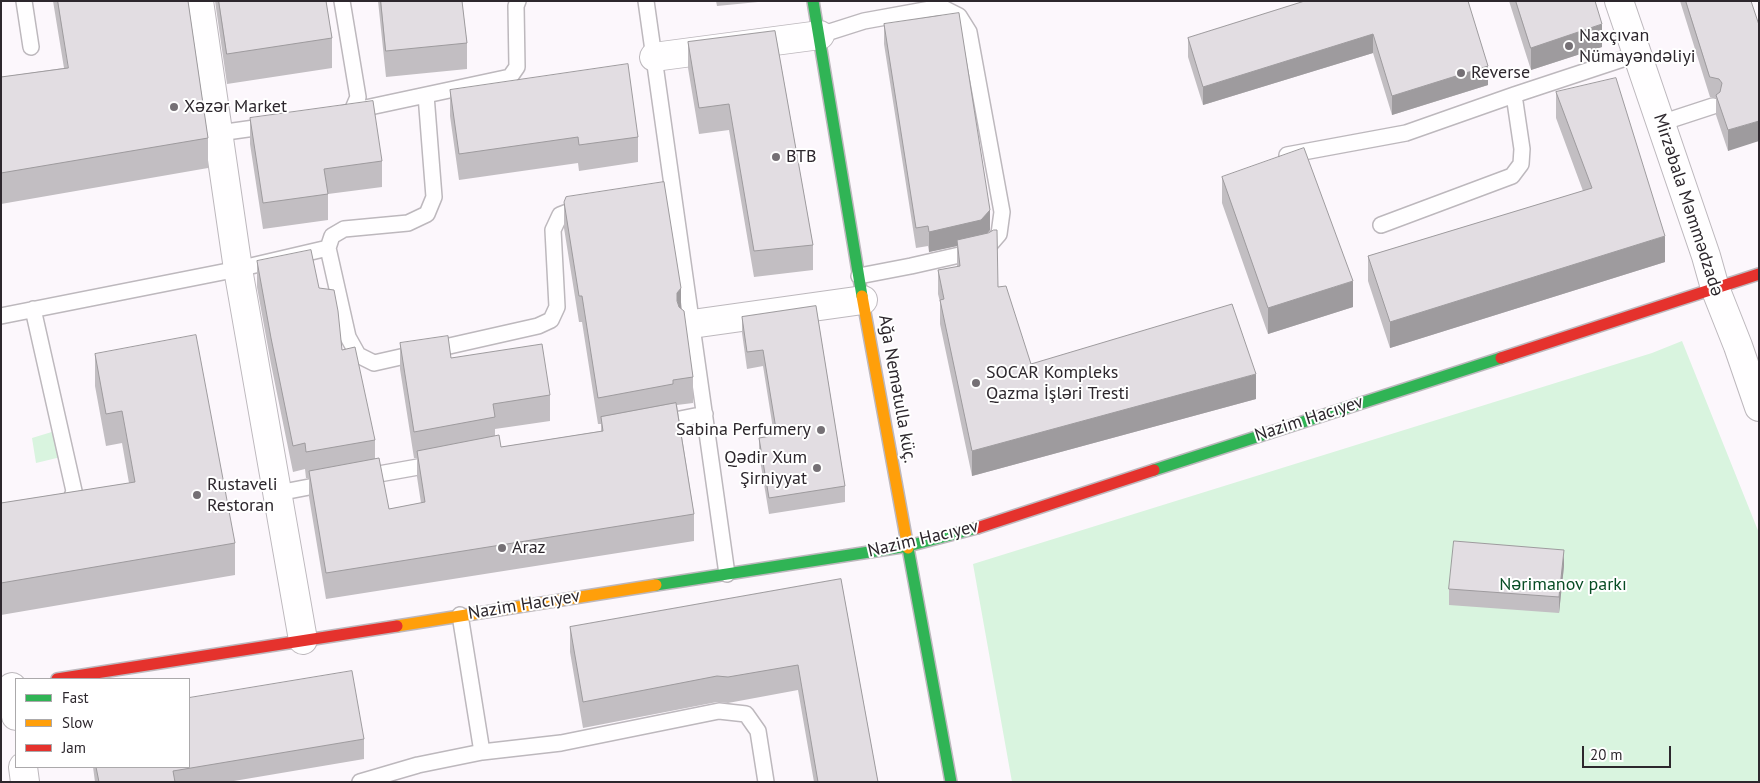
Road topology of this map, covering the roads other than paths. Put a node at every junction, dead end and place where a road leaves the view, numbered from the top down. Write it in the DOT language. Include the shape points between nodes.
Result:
graph roads {
  1 [pos="24,1"];
  2 [pos="199,1"];
  3 [pos="342,1"];
  4 [pos="518,1"];
  5 [pos="646,1"];
  6 [pos="814,1"];
  7 [pos="1619,1"];
  8 [pos="820,35"];
  9 [pos="32,47"];
  10 [pos="1638,54"];
  11 [pos="654,57"];
  12 [pos="426,95"];
  13 [pos="1514,95"];
  14 [pos="1713,106"];
  15 [pos="352,111"];
  16 [pos="326,119"];
  17 [pos="1661,123"];
  18 [pos="287,124"];
  19 [pos="219,133"];
  20 [pos="1287,155"];
  21 [pos="673,192"];
  22 [pos="654,195"];
  23 [pos="597,204"];
  24 [pos="1380,225"];
  25 [pos="328,248"];
  26 [pos="238,269"];
  27 [pos="1759,274"];
  28 [pos="861,288"];
  29 [pos="1714,288"];
  30 [pos="33,309"];
  31 [pos="1,316"];
  32 [pos="692,324"];
  33 [pos="1759,407"];
  34 [pos="705,414"];
  35 [pos="647,425"];
  36 [pos="452,461"];
  37 [pos="278,493"];
  38 [pos="58,518"];
  39 [pos="908,546"];
  40 [pos="727,574"];
  41 [pos="460,615"];
  42 [pos="303,640"];
  43 [pos="63,678"];
  44 [pos="10,687"];
  45 [pos="15,711"];
  46 [pos="482,752"];
  47 [pos="23,768"];
  48 [pos="25,782"];
  49 [pos="360,782"];
  50 [pos="766,782"];
  51 [pos="951,782"];
  1 -- 9 [label="lane"];
  2 -- 19 [label="street"];
  3 -- 15 [label="lane" via="358,97"];
  4 -- 12 [label="lane" via="517,67 510,77"];
  5 -- 11 [label="lane"];
  6 -- 8 [label="street, Ağa Nemətulla küç."];
  7 -- 10 [label="street, Mirzəbala Məmmədzadə"];
  8 -- 11 [label="street"];
  8 -- 28 [label="street, Ağa Nemətulla küç."];
  8 -- 28 [label="lane" via="864,21 941,7 959,16 969,32 1002,212 999,234 986,249 911,266"];
  10 -- 13 [label="lane"];
  10 -- 17 [label="street, Mirzəbala Məmmədzadə"];
  11 -- 21 [label="lane"];
  12 -- 15 [label="lane"];
  12 -- 25 [label="lane" via="434,197 427,214 408,223 344,229 332,236"];
  13 -- 20 [label="lane" via="1406,133"];
  13 -- 24 [label="lane" via="1522,149 1521,164 1512,176"];
  14 -- 17 [label="lane"];
  15 -- 16 [label="lane"];
  17 -- 29 [label="street, Mirzəbala Məmmədzadə"];
  18 -- 19 [label="lane"];
  19 -- 26 [label="street"];
  21 -- 22 [label="lane"];
  21 -- 32 [label="lane"];
  23 -- 25 [label="lane" via="578,207 560,215 553,230 557,308 551,320 538,326 374,363 358,355 348,337"];
  25 -- 26 [label="lane"];
  26 -- 30 [label="lane"];
  26 -- 37 [label="street"];
  27 -- 29 [label="street, Nazim Hacıyev"];
  28 -- 32 [label="street"];
  28 -- 39 [label="street, Ağa Nemətulla küç."];
  29 -- 33 [label="street, Mirzəbala Məmmədzadə"];
  29 -- 39 [label="street, Nazim Hacıyev" via="961,533"];
  30 -- 31 [label="lane"];
  30 -- 38 [label="lane" via="74,491 67,509"];
  32 -- 34 [label="lane"];
  34 -- 35 [label="lane"];
  34 -- 40 [label="lane"];
  36 -- 37 [label="lane"];
  37 -- 42 [label="street"];
  39 -- 40 [label="street, Nazim Hacıyev"];
  39 -- 51 [label="street, Ağa Nemətulla küç."];
  40 -- 41 [label="street, Nazim Hacıyev"];
  41 -- 42 [label="street, Nazim Hacıyev"];
  41 -- 46 [label="lane"];
  42 -- 43 [label="street, Nazim Hacıyev"];
  44 -- 45 [label="street"];
  46 -- 49 [label="lane" via="418,765"];
  46 -- 50 [label="lane" via="561,743 719,711 746,714 758,731"];
  47 -- 48 [label="street"];
}
